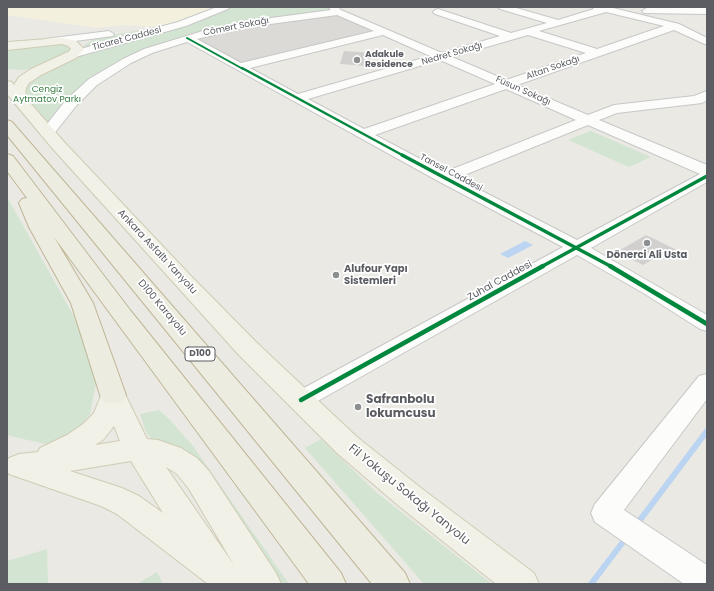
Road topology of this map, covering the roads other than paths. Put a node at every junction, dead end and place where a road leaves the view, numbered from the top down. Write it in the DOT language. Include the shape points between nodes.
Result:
graph roads {
  1 [pos="216,7"];
  2 [pos="224,7"];
  3 [pos="503,7"];
  4 [pos="338,9"];
  5 [pos="605,9"];
  6 [pos="707,11"];
  7 [pos="438,12"];
  8 [pos="559,23"];
  9 [pos="154,26"];
  10 [pos="675,26"];
  11 [pos="184,31"];
  12 [pos="384,32"];
  13 [pos="530,32"];
  14 [pos="105,34"];
  15 [pos="513,37"];
  16 [pos="45,42"];
  17 [pos="707,42"];
  18 [pos="10,47"];
  19 [pos="75,52"];
  20 [pos="597,53"];
  21 [pos="443,57"];
  22 [pos="50,66"];
  23 [pos="239,67"];
  24 [pos="18,71"];
  25 [pos="507,84"];
  26 [pos="13,92"];
  27 [pos="297,98"];
  28 [pos="704,100"];
  29 [pos="588,120"];
  30 [pos="7,125"];
  31 [pos="47,133"];
  32 [pos="364,134"];
  33 [pos="10,164"];
  34 [pos="707,172"];
  35 [pos="707,176"];
  36 [pos="444,178"];
  37 [pos="576,247"];
  38 [pos="707,324"];
  39 [pos="707,382"];
  40 [pos="114,395"];
  41 [pos="301,400"];
  42 [pos="138,449"];
  43 [pos="13,465"];
  44 [pos="224,578"];
  45 [pos="707,582"];
  46 [pos="264,584"];
  47 [pos="329,584"];
  48 [pos="393,584"];
  49 [pos="522,584"];
  1 -- 9 [label="street, Ticaret Caddesi" via="192,17"];
  2 -- 11 [label="street, Ticaret Caddesi"];
  3 -- 8 [label="street"];
  4 -- 11 [label="street, Cömert Sokağı" via="241,25"];
  4 -- 12 [label="street, Füsun Sokağı"];
  5 -- 6 [label="street"];
  5 -- 8 [label="street, Nedret Sokağı"];
  5 -- 10 [label="street"];
  7 -- 15 [label="street"];
  8 -- 13 [label="street, Nedret Sokağı"];
  9 -- 11 [label="street, Ticaret Caddesi"];
  9 -- 14 [label="street, Ticaret Caddesi"];
  10 -- 17 [label="street"];
  10 -- 20 [label="street, Altan Sokağı"];
  11 -- 19 [label="street, Ticaret Caddesi" via="111,43"];
  11 -- 23 [label="street, Tansel Caddesi"];
  11 -- 31 [label="street, Cömert Sokağı" via="160,47 132,58 97,79 71,103"];
  12 -- 21 [label="street, Füsun Sokağı"];
  12 -- 23 [label="street"];
  13 -- 15 [label="street, Nedret Sokağı"];
  13 -- 20 [label="street"];
  14 -- 16 [label="street, Ticaret Caddesi"];
  14 -- 19 [label="street, Ticaret Caddesi" via="86,41"];
  15 -- 21 [label="street, Nedret Sokağı"];
  16 -- 18 [label="main road, Ticaret Caddesi"];
  16 -- 19 [label="main road, Ticaret Caddesi" via="75,44"];
  19 -- 22 [label="main road, Ticaret Caddesi"];
  20 -- 25 [label="street, Altan Sokağı"];
  21 -- 25 [label="street, Füsun Sokağı"];
  21 -- 27 [label="street, Nedret Sokağı"];
  22 -- 24 [label="main road"];
  22 -- 26 [label="main road, Ticaret Caddesi" via="24,80"];
  23 -- 27 [label="street, Tansel Caddesi"];
  25 -- 29 [label="street, Füsun Sokağı"];
  25 -- 32 [label="street, Altan Sokağı"];
  26 -- 31 [label="main road, Ankara Asfaltı Yanyolu"];
  27 -- 32 [label="street, Tansel Caddesi"];
  28 -- 29 [label="street" via="614,109"];
  29 -- 34 [label="street, Füsun Sokağı"];
  29 -- 36 [label="street"];
  30 -- 48 [label="highway, D100 Karayolu / D100"];
  31 -- 41 [label="main road, Ankara Asfaltı Yanyolu" via="188,286"];
  32 -- 36 [label="street, Tansel Caddesi"];
  33 -- 40 [label="highway" via="39,227 82,303"];
  33 -- 47 [label="highway"];
  35 -- 37 [label="street, Zuhal Caddesi"];
  36 -- 37 [label="street, Tansel Caddesi"];
  37 -- 38 [label="street, Tansel Caddesi"];
  37 -- 41 [label="street, Zuhal Caddesi"];
  39 -- 45 [label="street" via="605,513"];
  40 -- 42 [label="main road"];
  40 -- 43 [label="main road" via="106,417 93,432 59,452"];
  41 -- 49 [label="main road, Fil Yokuşu Sokağı Yanyolu" via="347,445"];
  42 -- 43 [label="main road"];
  42 -- 44 [label="main road"];
  42 -- 46 [label="main road" via="158,451 187,466 199,480"];
  43 -- 44 [label="main road" via="128,505"];
}
